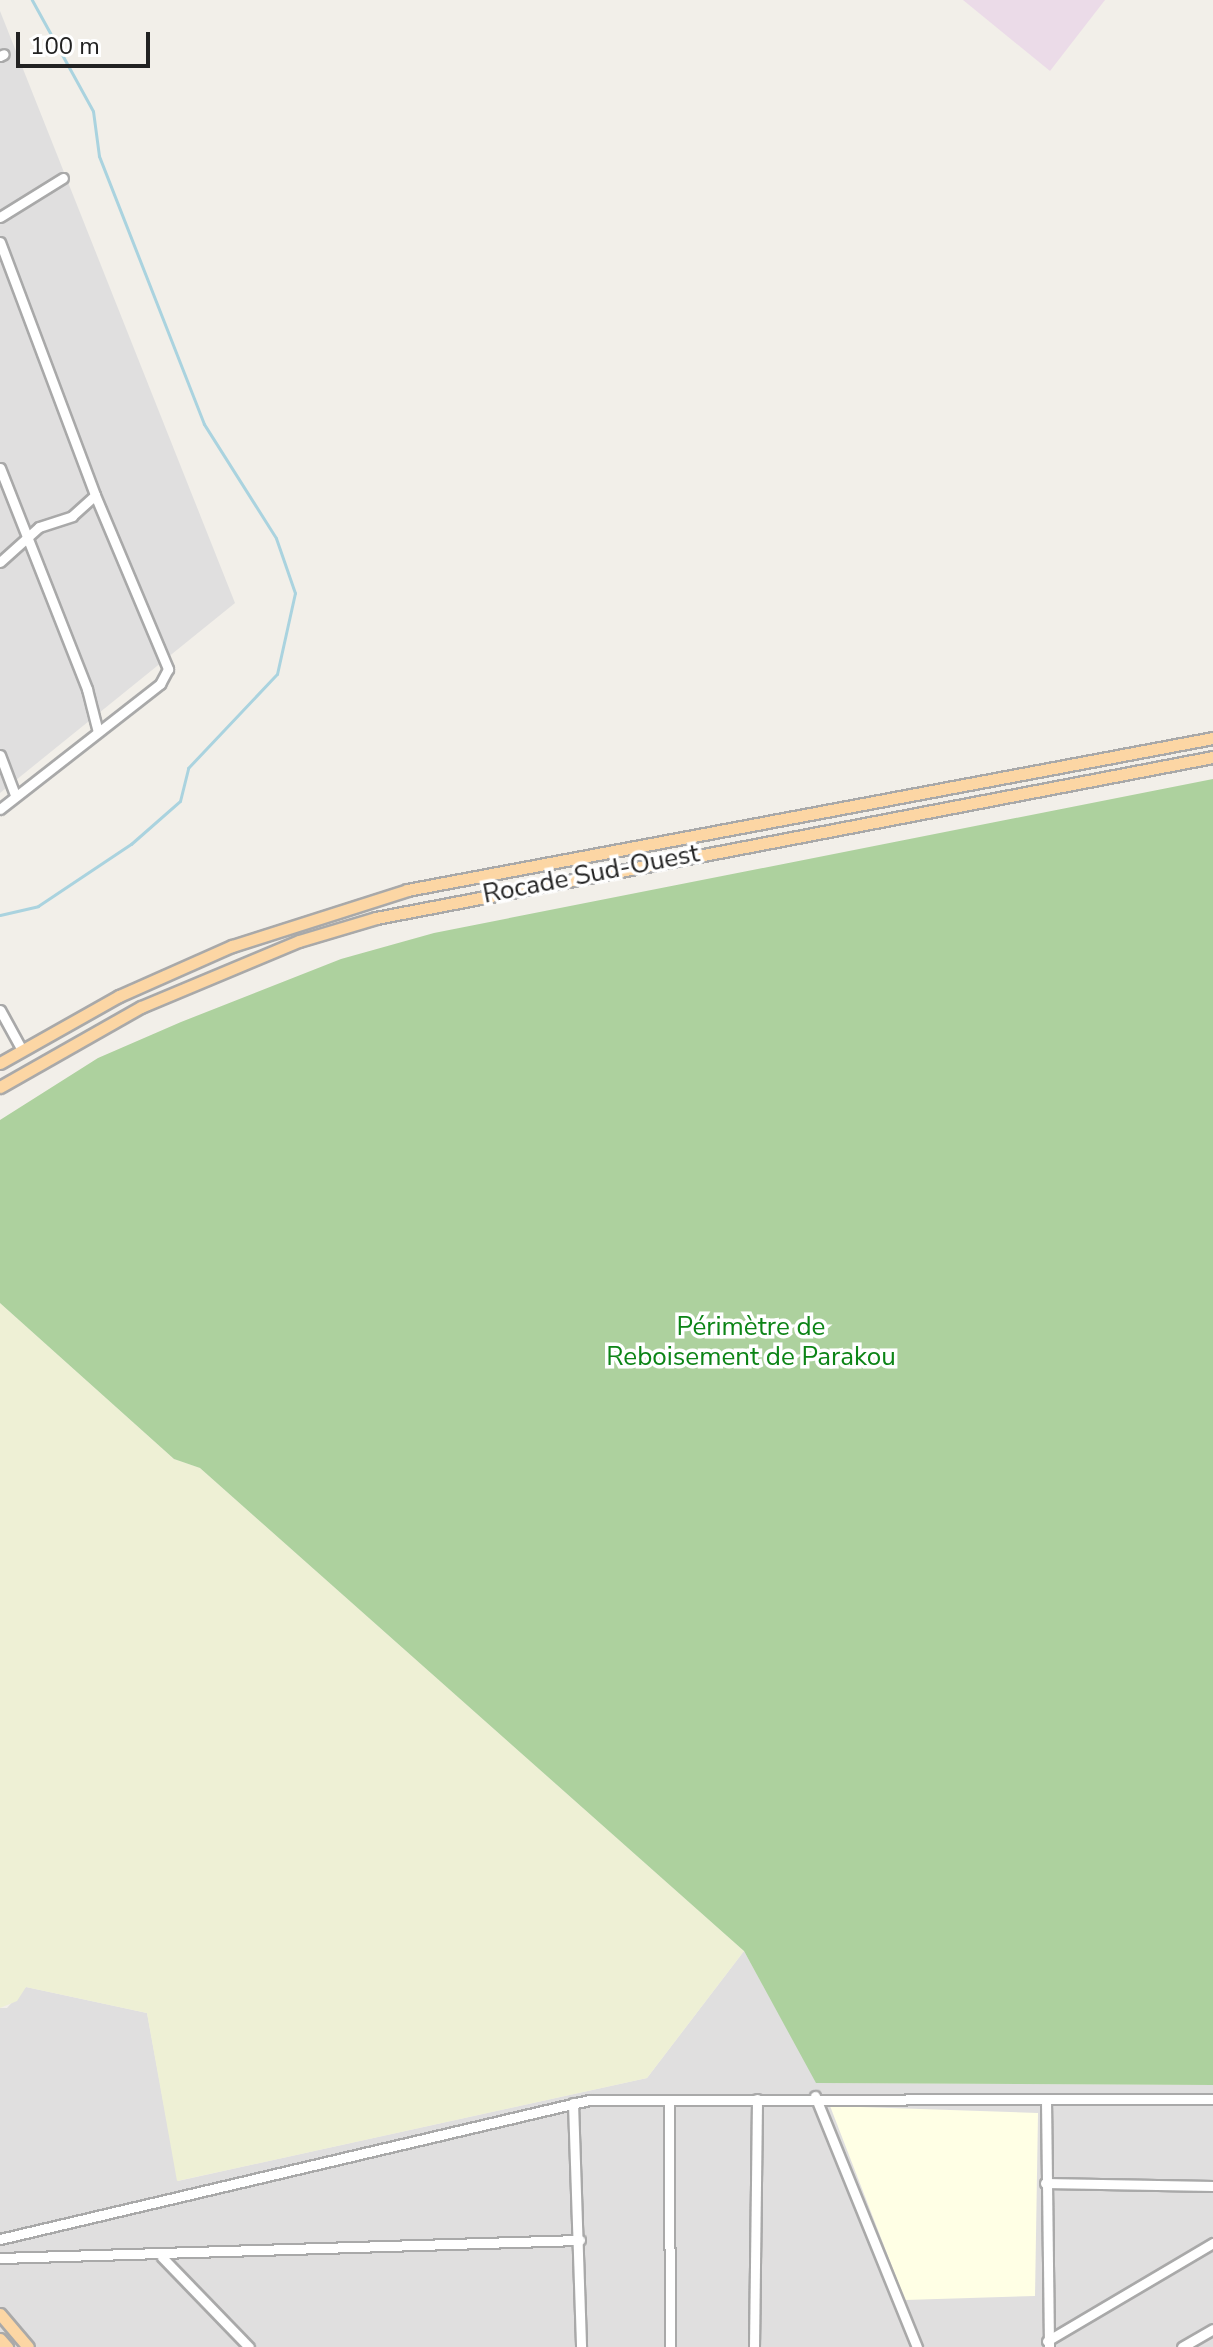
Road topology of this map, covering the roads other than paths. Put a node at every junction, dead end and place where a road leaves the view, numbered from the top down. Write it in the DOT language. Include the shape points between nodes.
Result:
graph roads {
  1 [pos="63,178"];
  2 [pos="0,217"];
  3 [pos="0,242"];
  4 [pos="0,468"];
  5 [pos="95,495"];
  6 [pos="27,539"];
  7 [pos="0,562"];
  8 [pos="98,732"];
  9 [pos="1213,738"];
  10 [pos="0,755"];
  11 [pos="1213,757"];
  12 [pos="15,795"];
  13 [pos="0,809"];
  14 [pos="0,1010"];
  15 [pos="22,1050"];
  16 [pos="0,1063"];
  17 [pos="0,1087"];
  18 [pos="815,2096"];
  19 [pos="757,2099"];
  20 [pos="1213,2099"];
  21 [pos="669,2100"];
  22 [pos="1046,2100"];
  23 [pos="573,2103"];
  24 [pos="1045,2183"];
  25 [pos="1213,2186"];
  26 [pos="0,2239"];
  27 [pos="580,2240"];
  28 [pos="1213,2243"];
  29 [pos="162,2257"];
  30 [pos="0,2258"];
  31 [pos="0,2314"];
  32 [pos="1213,2329"];
  33 [pos="0,2339"];
  34 [pos="1048,2344"];
  35 [pos="7,2347"];
  36 [pos="28,2347"];
  37 [pos="249,2347"];
  38 [pos="581,2347"];
  39 [pos="670,2347"];
  40 [pos="754,2347"];
  41 [pos="917,2347"];
  42 [pos="1182,2347"];
  1 -- 2 [label="street"];
  3 -- 5 [label="street"];
  4 -- 6 [label="street"];
  5 -- 6 [label="street" via="72,516 39,527"];
  5 -- 8 [label="street" via="168,669 160,684"];
  6 -- 7 [label="street"];
  6 -- 8 [label="street" via="87,689"];
  8 -- 12 [label="street"];
  9 -- 15 [label="main road, Rocade Sud-Ouest" via="407,890 232,946 119,996"];
  10 -- 12 [label="street"];
  11 -- 17 [label="main road, Rocade Sud-Ouest" via="376,918 220,971 100,1028"];
  12 -- 13 [label="street"];
  14 -- 15 [label="street"];
  15 -- 16 [label="main road, Rocade Sud-Ouest"];
  18 -- 19 [label="street"];
  18 -- 22 [label="street"];
  18 -- 41 [label="street"];
  19 -- 21 [label="street"];
  19 -- 40 [label="street"];
  20 -- 22 [label="street"];
  21 -- 23 [label="street"];
  21 -- 39 [label="street"];
  22 -- 24 [label="street"];
  23 -- 26 [label="street"];
  23 -- 27 [label="street"];
  24 -- 25 [label="street"];
  24 -- 34 [label="street"];
  27 -- 29 [label="street" via="332,2245"];
  27 -- 38 [label="street"];
  28 -- 34 [label="street"];
  29 -- 30 [label="street"];
  29 -- 37 [label="street"];
  31 -- 36 [label="main road"];
  32 -- 42 [label="street"];
  33 -- 35 [label="main road"];
}
